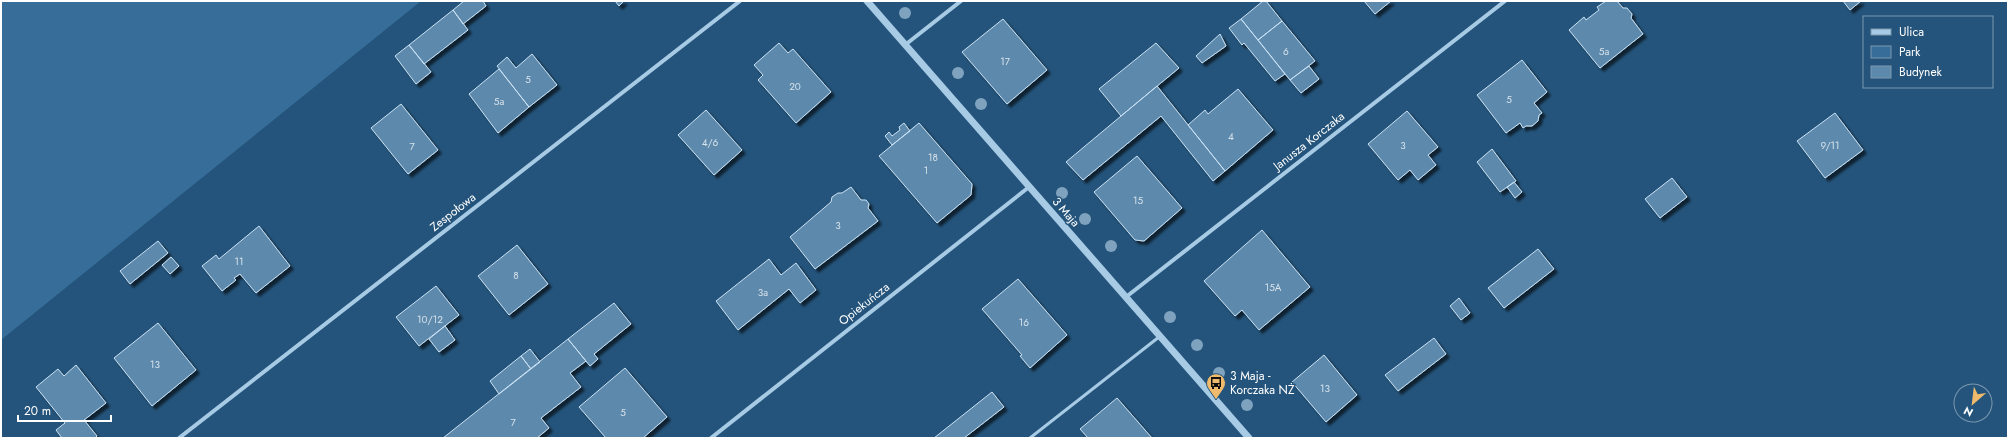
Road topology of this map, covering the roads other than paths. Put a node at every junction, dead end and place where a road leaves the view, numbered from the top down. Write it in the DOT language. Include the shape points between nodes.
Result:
graph roads {
  1 [pos="740,1"];
  2 [pos="867,1"];
  3 [pos="961,1"];
  4 [pos="1504,1"];
  5 [pos="905,46"];
  6 [pos="1029,187"];
  7 [pos="1126,297"];
  8 [pos="1160,336"];
  9 [pos="179,438"];
  10 [pos="712,438"];
  11 [pos="1030,438"];
  12 [pos="1249,438"];
  1 -- 9 [label="street, Zespołowa"];
  2 -- 5 [label="street, 3 Maja"];
  3 -- 5 [label="street"];
  4 -- 7 [label="street, Janusza Korczaka"];
  5 -- 6 [label="street, 3 Maja"];
  6 -- 7 [label="street, 3 Maja"];
  6 -- 10 [label="street, Opiekuńcza"];
  7 -- 8 [label="street, 3 Maja"];
  8 -- 11 [label="lane"];
  8 -- 12 [label="street, 3 Maja"];
}
